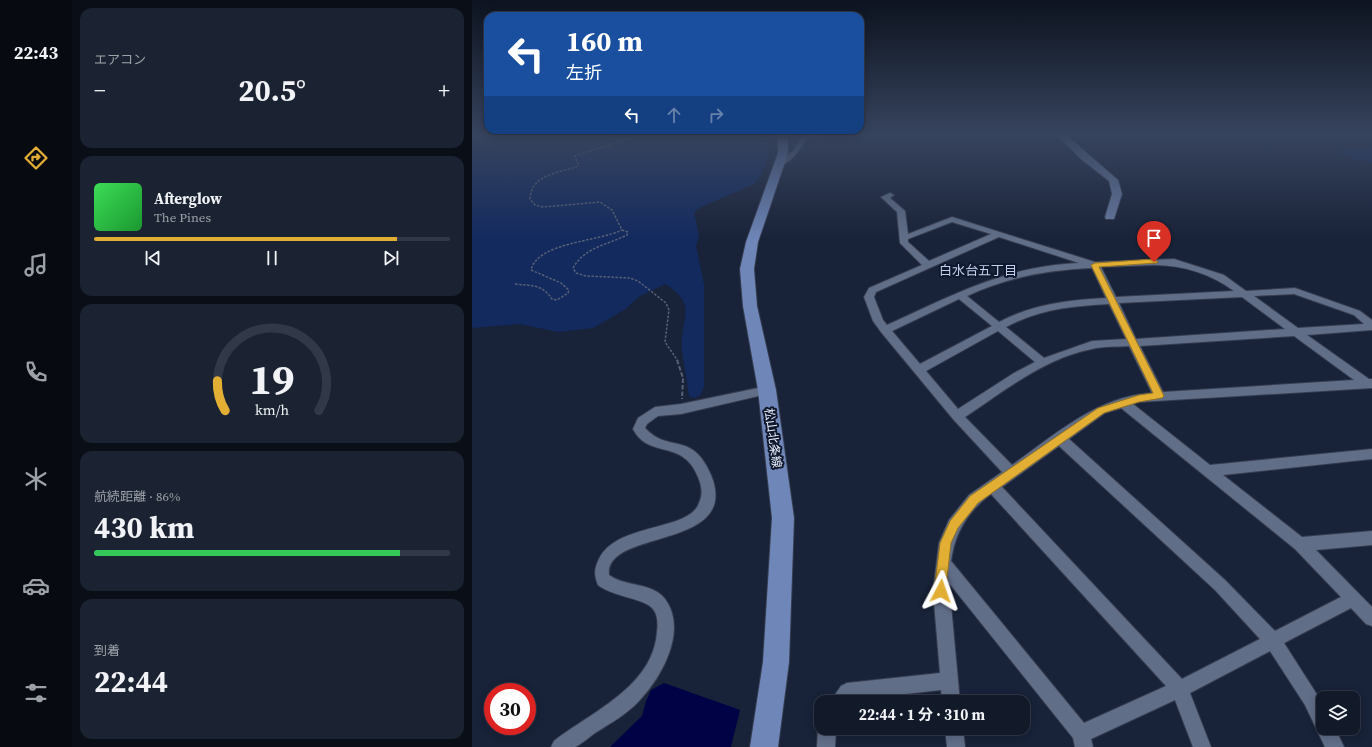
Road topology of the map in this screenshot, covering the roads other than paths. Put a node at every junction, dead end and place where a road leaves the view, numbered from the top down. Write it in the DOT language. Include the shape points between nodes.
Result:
graph roads {
  1 [pos="777,170"];
  2 [pos="1101,170"];
  3 [pos="890,195"];
  4 [pos="1110,217"];
  5 [pos="999,234"];
  6 [pos="904,238"];
  7 [pos="1095,265"];
  8 [pos="929,266"];
  9 [pos="1242,293"];
  10 [pos="960,295"];
  11 [pos="1112,300"];
  12 [pos="998,326"];
  13 [pos="1372,326"];
  14 [pos="885,330"];
  15 [pos="1299,332"];
  16 [pos="1131,341"];
  17 [pos="1043,363"];
  18 [pos="918,370"];
  19 [pos="1370,384"];
  20 [pos="767,390"];
  21 [pos="1159,396"];
  22 [pos="1123,403"];
  23 [pos="957,416"];
  24 [pos="1059,438"];
  25 [pos="1372,454"];
  26 [pos="1207,471"];
  27 [pos="1011,472"];
  28 [pos="992,486"];
  29 [pos="1372,538"];
  30 [pos="1300,544"];
  31 [pos="943,563"];
  32 [pos="1354,598"];
  33 [pos="1372,618"];
  34 [pos="1273,641"];
  35 [pos="949,682"];
  36 [pos="1180,689"];
  37 [pos="845,695"];
  38 [pos="950,695"];
  39 [pos="1316,709"];
  40 [pos="827,735"];
  41 [pos="955,735"];
  42 [pos="1329,735"];
  43 [pos="1082,740"];
  44 [pos="560,747"];
  45 [pos="764,747"];
  46 [pos="826,747"];
  47 [pos="956,747"];
  48 [pos="1202,747"];
  49 [pos="1335,747"];
  1 -- 20 [label="main road, 松山北条線" via="752,242 747,270 750,306"];
  2 -- 4 [label="street" via="1113,179 1118,195"];
  3 -- 6 [label="street" via="885,197 901,211"];
  5 -- 6 [label="street" via="952,219"];
  5 -- 7 [label="street"];
  5 -- 8 [label="street"];
  6 -- 8 [label="street" via="904,243"];
  7 -- 9 [label="street" via="1174,262 1221,277"];
  7 -- 10 [label="street" via="1044,268 1016,274"];
  7 -- 11 [label="street"];
  8 -- 14 [label="street" via="872,290 869,298"];
  9 -- 11 [label="street"];
  9 -- 13 [label="street" via="1295,291 1357,313"];
  9 -- 15 [label="street"];
  10 -- 12 [label="street"];
  10 -- 14 [label="street"];
  11 -- 12 [label="street" via="1068,302 1037,310"];
  11 -- 16 [label="street"];
  12 -- 17 [label="street"];
  12 -- 18 [label="street"];
  13 -- 15 [label="street"];
  14 -- 18 [label="street"];
  15 -- 16 [label="street"];
  15 -- 19 [label="street"];
  16 -- 17 [label="street" via="1092,345"];
  16 -- 21 [label="street"];
  17 -- 23 [label="street" via="1018,376"];
  18 -- 23 [label="street"];
  19 -- 21 [label="street"];
  20 -- 44 [label="street" via="681,409 655,412 642,421 639,429 644,436 689,451 699,461 709,490 708,504 698,516 684,525 619,547 607,556 602,568 602,580 610,587 648,597 656,602 661,607 666,626 664,640 658,659 639,691 622,706"];
  20 -- 45 [label="main road, 松山北条線" via="783,518 776,662"];
  21 -- 22 [label="street"];
  22 -- 24 [label="street" via="1101,410"];
  22 -- 26 [label="street"];
  23 -- 27 [label="street"];
  24 -- 27 [label="street"];
  24 -- 34 [label="street" via="1220,585"];
  25 -- 26 [label="street"];
  26 -- 30 [label="street"];
  27 -- 28 [label="street"];
  28 -- 31 [label="street" via="974,500 954,524 946,543"];
  28 -- 36 [label="street"];
  29 -- 30 [label="street"];
  30 -- 32 [label="street"];
  31 -- 35 [label="street" via="941,591"];
  31 -- 43 [label="street"];
  32 -- 33 [label="street"];
  32 -- 34 [label="street"];
  34 -- 36 [label="street"];
  34 -- 39 [label="street"];
  35 -- 37 [label="street" via="847,692"];
  35 -- 38 [label="street"];
  36 -- 43 [label="street"];
  36 -- 48 [label="street"];
  40 -- 46 [label="street"];
  41 -- 47 [label="street"];
  42 -- 49 [label="street"];
}
